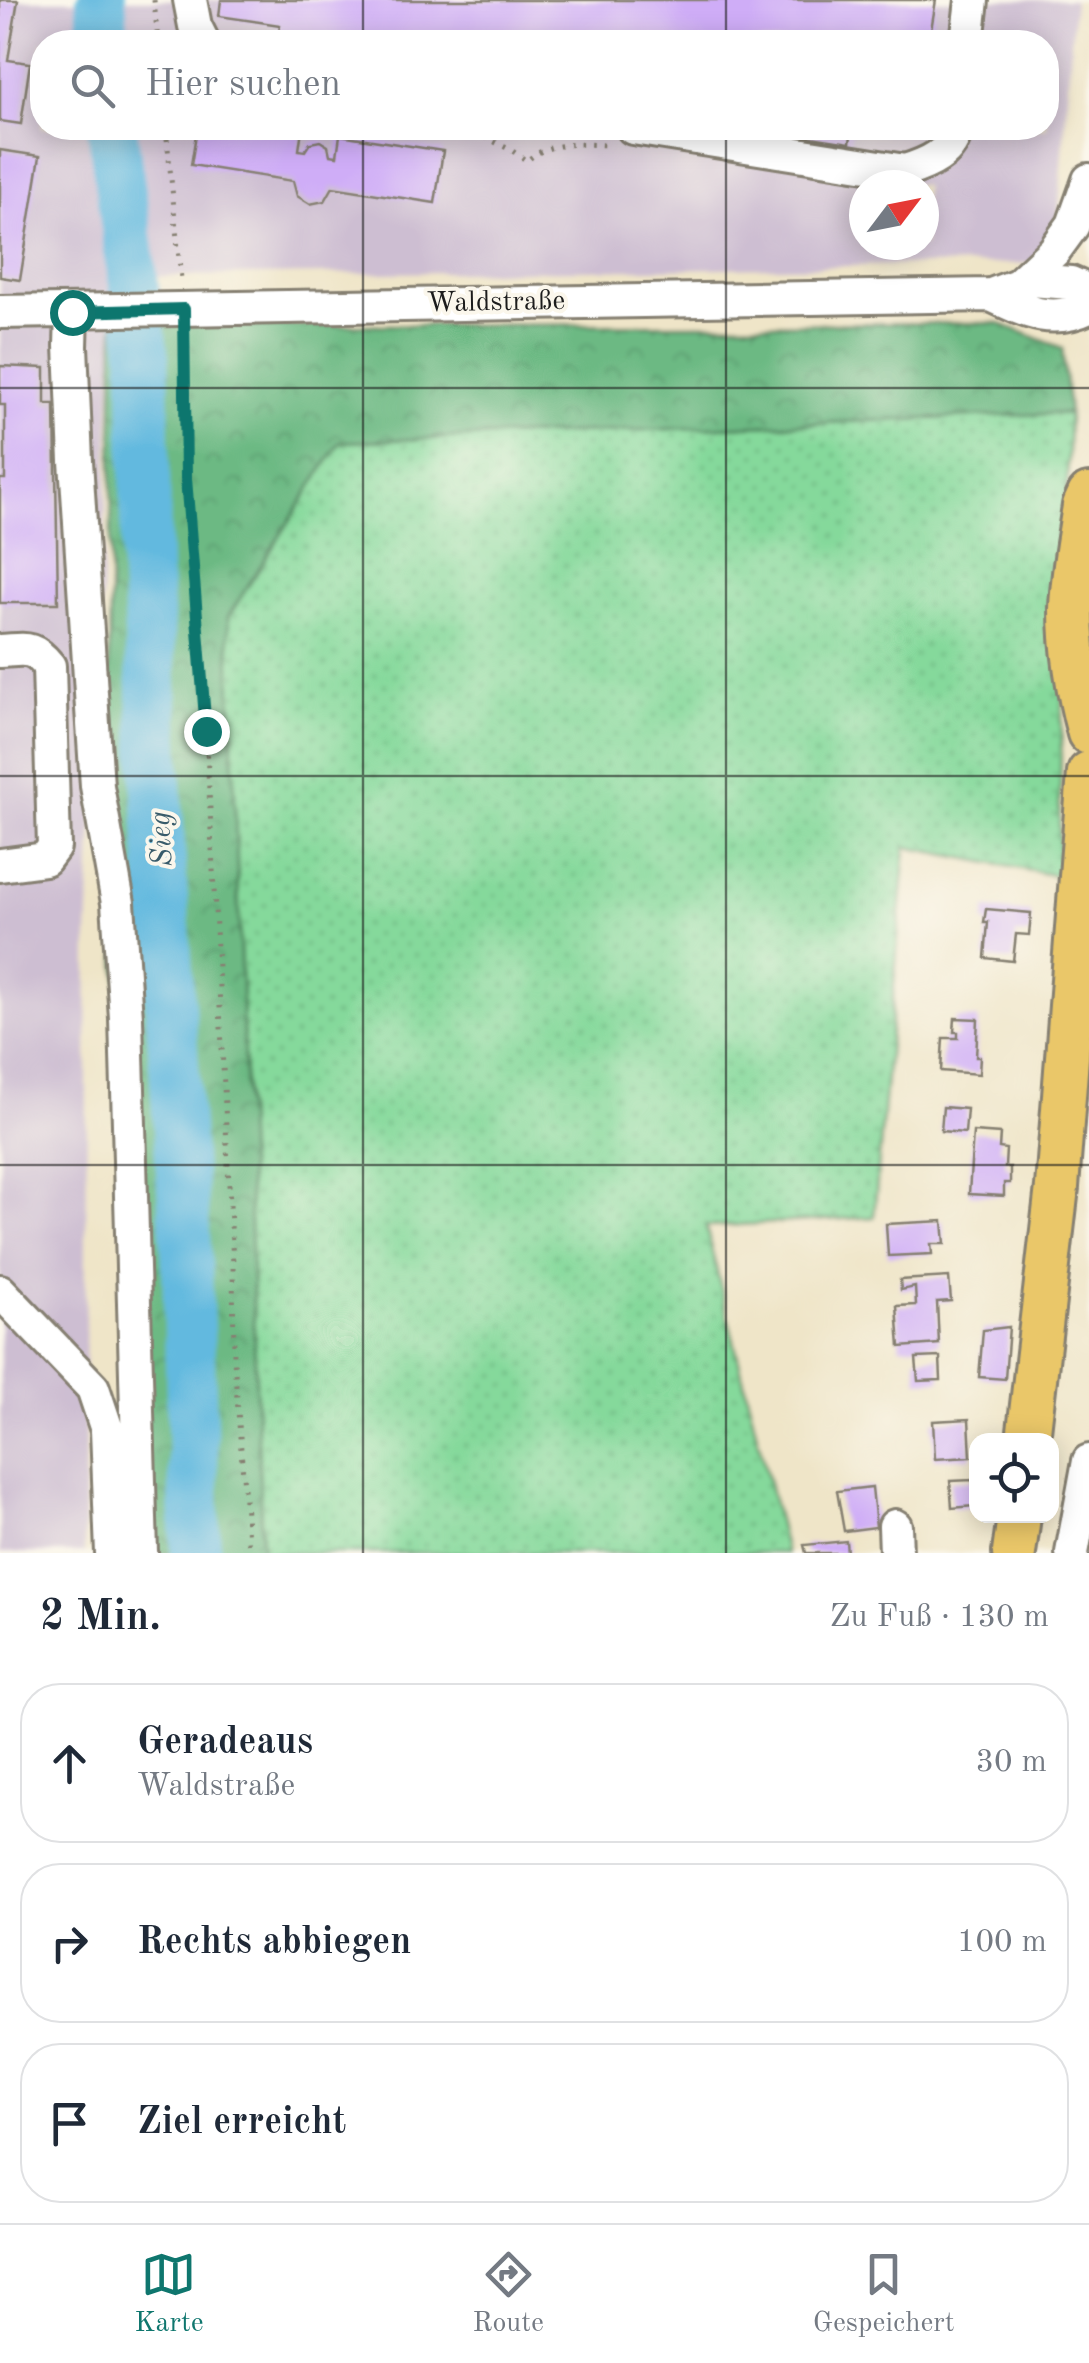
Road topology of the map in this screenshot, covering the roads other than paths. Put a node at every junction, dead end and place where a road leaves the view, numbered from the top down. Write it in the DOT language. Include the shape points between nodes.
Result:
graph roads {
  1 [pos="190,0"];
  2 [pos="972,0"];
  3 [pos="197,30"];
  4 [pos="968,30"];
  5 [pos="709,140"];
  6 [pos="954,140"];
  7 [pos="1089,180"];
  8 [pos="1006,289"];
  9 [pos="1089,291"];
  10 [pos="1089,307"];
  11 [pos="0,312"];
  12 [pos="72,312"];
  13 [pos="1089,495"];
  14 [pos="0,651"];
  15 [pos="1089,734"];
  16 [pos="1089,774"];
  17 [pos="1087,828"];
  18 [pos="0,865"];
  19 [pos="0,1291"];
  20 [pos="1029,1433"];
  21 [pos="1089,1462"];
  22 [pos="1018,1523"];
  23 [pos="112,1553"];
  24 [pos="141,1553"];
  25 [pos="1014,1553"];
  26 [pos="1072,1553"];
  1 -- 3 [label="street"];
  2 -- 4 [label="street"];
  5 -- 6 [label="street" via="905,171 932,162"];
  7 -- 8 [label="street" via="1073,225 1054,251"];
  8 -- 9 [label="street, Waldstraße" via="1031,280 1071,282"];
  8 -- 10 [label="street, Waldstraße" via="1030,313 1070,316"];
  8 -- 12 [label="street, Waldstraße"];
  11 -- 12 [label="street, Waldstraße"];
  12 -- 24 [label="street" via="97,786 118,903 126,1018"];
  13 -- 15 [label="main road" via="1071,605 1077,688"];
  14 -- 18 [label="street" via="28,650 48,666 54,847 45,859"];
  16 -- 17 [label="main road"];
  17 -- 20 [label="main road" via="1058,1187"];
  19 -- 23 [label="street" via="93,1388 107,1430"];
  21 -- 26 [label="street"];
  22 -- 25 [label="main road"];
}
